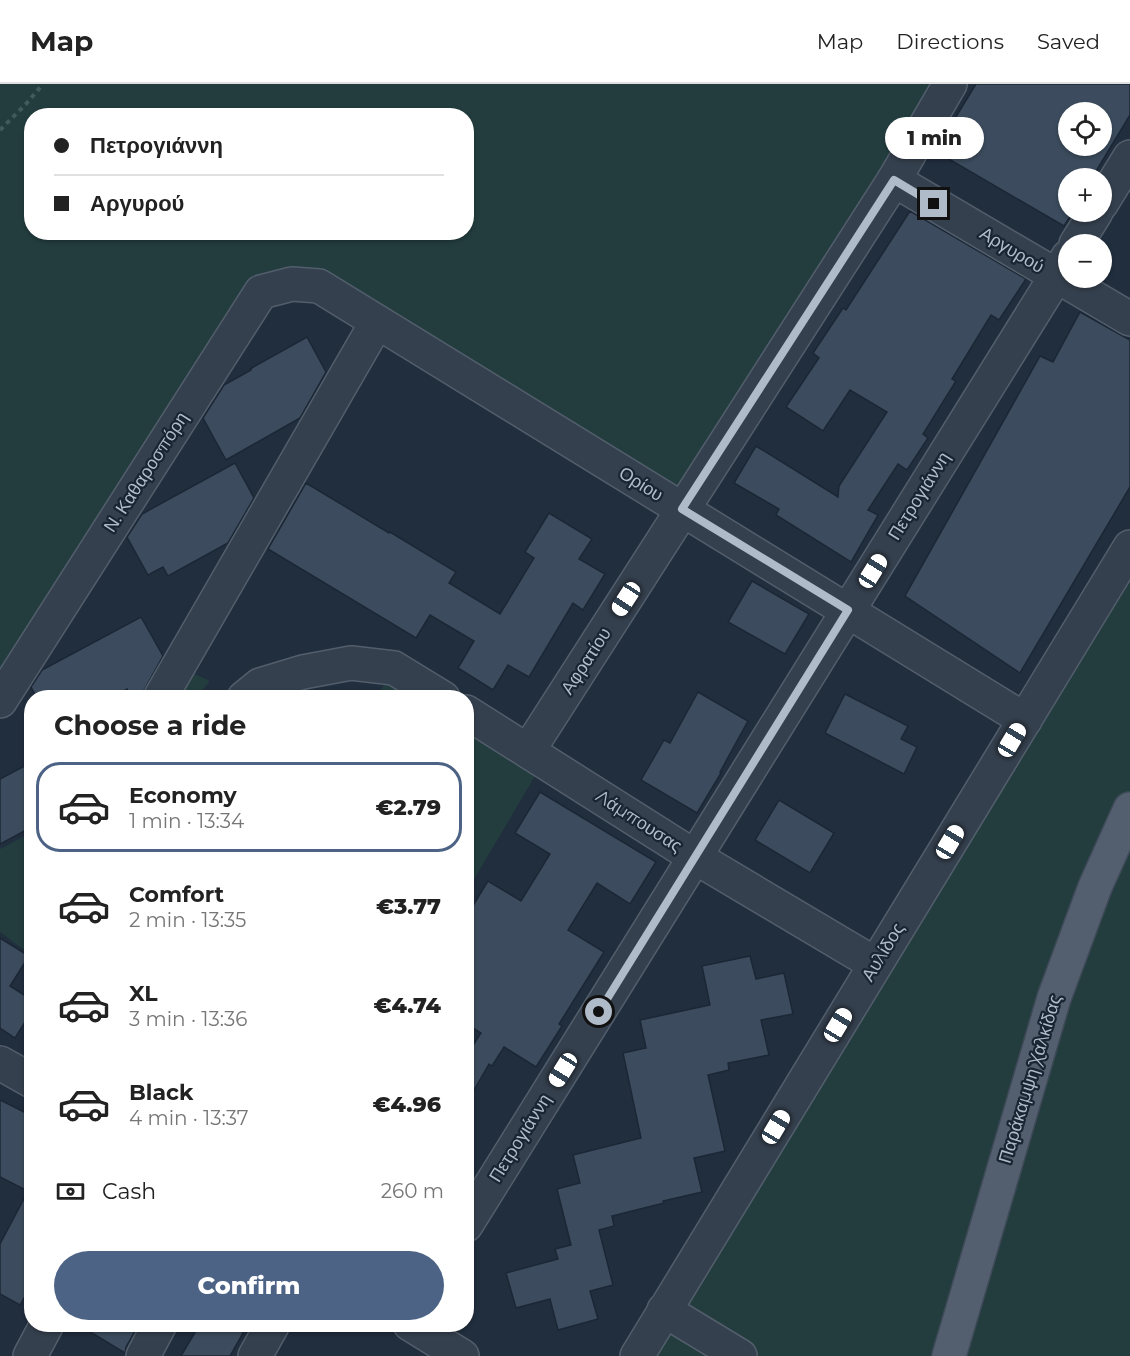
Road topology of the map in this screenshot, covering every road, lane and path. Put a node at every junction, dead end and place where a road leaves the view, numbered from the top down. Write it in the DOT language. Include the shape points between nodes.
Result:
graph roads {
  1 [pos="43,84"];
  2 [pos="950,84"];
  3 [pos="0,130"];
  4 [pos="1130,157"];
  5 [pos="894,180"];
  6 [pos="1112,186"];
  7 [pos="1058,264"];
  8 [pos="1058,272"];
  9 [pos="319,286"];
  10 [pos="1090,288"];
  11 [pos="1130,319"];
  12 [pos="377,322"];
  13 [pos="682,509"];
  14 [pos="1130,548"];
  15 [pos="848,610"];
  16 [pos="165,690"];
  17 [pos="254,690"];
  18 [pos="430,690"];
  19 [pos="0,701"];
  20 [pos="474,717"];
  21 [pos="1025,720"];
  22 [pos="528,751"];
  23 [pos="1130,809"];
  24 [pos="695,857"];
  25 [pos="875,964"];
  26 [pos="0,1063"];
  27 [pos="24,1076"];
  28 [pos="474,1212"];
  29 [pos="664,1310"];
  30 [pos="43,1332"];
  31 [pos="156,1332"];
  32 [pos="268,1332"];
  33 [pos="423,1332"];
  34 [pos="30,1356"];
  35 [pos="143,1356"];
  36 [pos="255,1356"];
  37 [pos="462,1356"];
  38 [pos="637,1356"];
  39 [pos="740,1356"];
  40 [pos="949,1356"];
  1 -- 3 [label="path"];
  2 -- 5 [label="street, Αφρατίου"];
  4 -- 6 [label="street"];
  5 -- 7 [label="street, Αργυρού"];
  5 -- 13 [label="street, Αφρατίου"];
  8 -- 15 [label="street, Πετρογιάννη"];
  9 -- 12 [label="street, Ορίου"];
  9 -- 19 [label="street, Ν. Καθαροσπόρη" via="292,284 261,292"];
  10 -- 11 [label="street, Αργυρού"];
  12 -- 13 [label="street, Ορίου"];
  12 -- 16 [label="street"];
  13 -- 15 [label="street, Ορίου"];
  13 -- 22 [label="street, Αφρατίου"];
  14 -- 21 [label="street, Αυλίδος"];
  15 -- 21 [label="street, Ορίου"];
  15 -- 24 [label="street, Πετρογιάννη"];
  17 -- 18 [label="street" via="303,672 351,663 394,668"];
  20 -- 22 [label="street, Λάμπουσας"];
  21 -- 25 [label="street, Αυλίδος"];
  22 -- 24 [label="street, Λάμπουσας"];
  23 -- 40 [label="main road, Παράκαμψη Χαλκίδας" via="1095,887 1054,998"];
  24 -- 25 [label="street, Λάμπουσας"];
  24 -- 28 [label="street, Πετρογιάννη"];
  25 -- 29 [label="street, Αυλίδος"];
  26 -- 27 [label="street"];
  29 -- 38 [label="street, Αυλίδος"];
  29 -- 39 [label="street"];
  30 -- 34 [label="street"];
  31 -- 35 [label="street"];
  32 -- 36 [label="street"];
  33 -- 37 [label="street"];
}
